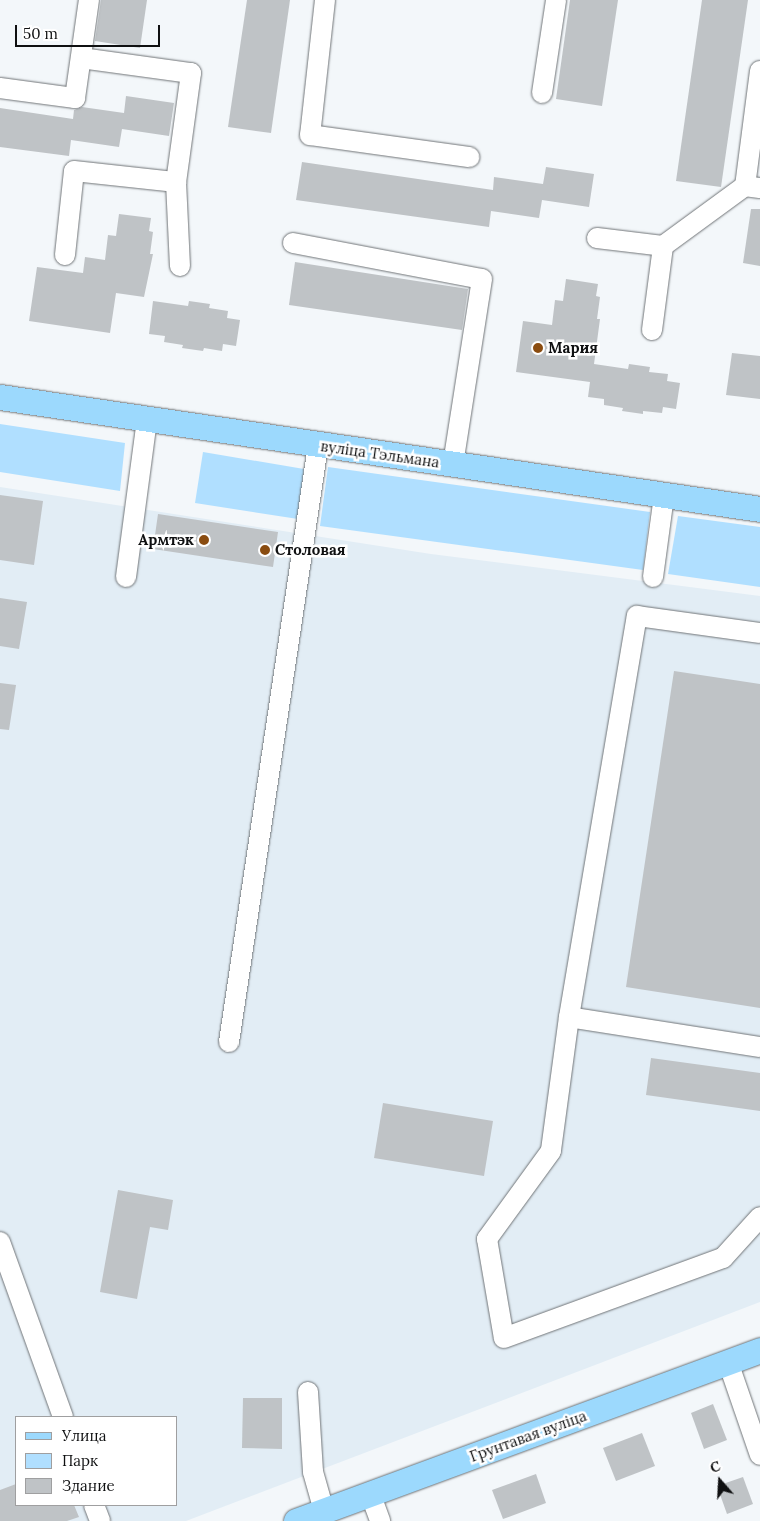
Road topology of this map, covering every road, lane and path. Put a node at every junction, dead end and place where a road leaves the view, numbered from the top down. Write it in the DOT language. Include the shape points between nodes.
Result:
graph roads {
  1 [pos="89,0"];
  2 [pos="326,0"];
  3 [pos="556,0"];
  4 [pos="81,58"];
  5 [pos="760,71"];
  6 [pos="0,88"];
  7 [pos="542,93"];
  8 [pos="469,156"];
  9 [pos="176,182"];
  10 [pos="752,187"];
  11 [pos="597,238"];
  12 [pos="293,243"];
  13 [pos="663,246"];
  14 [pos="65,255"];
  15 [pos="180,266"];
  16 [pos="652,330"];
  17 [pos="0,397"];
  18 [pos="147,420"];
  19 [pos="318,446"];
  20 [pos="453,464"];
  21 [pos="664,496"];
  22 [pos="760,509"];
  23 [pos="126,577"];
  24 [pos="654,577"];
  25 [pos="760,633"];
  26 [pos="569,1017"];
  27 [pos="229,1042"];
  28 [pos="760,1047"];
  29 [pos="760,1217"];
  30 [pos="0,1242"];
  31 [pos="760,1350"];
  32 [pos="728,1362"];
  33 [pos="308,1392"];
  34 [pos="63,1416"];
  35 [pos="760,1455"];
  36 [pos="370,1494"];
  37 [pos="94,1506"];
  38 [pos="324,1511"];
  39 [pos="100,1521"];
  40 [pos="296,1521"];
  41 [pos="380,1521"];
  1 -- 4 [label="street"];
  2 -- 8 [label="street" via="310,135"];
  3 -- 7 [label="street"];
  4 -- 6 [label="street" via="75,98"];
  4 -- 9 [label="street" via="191,73"];
  5 -- 10 [label="street"];
  9 -- 14 [label="street" via="74,171"];
  9 -- 15 [label="street"];
  10 -- 13 [label="street"];
  11 -- 13 [label="street"];
  12 -- 20 [label="street" via="482,279"];
  13 -- 16 [label="street"];
  17 -- 18 [label="main road, вуліца Тэльмана"];
  18 -- 19 [label="main road, вуліца Тэльмана"];
  18 -- 23 [label="street"];
  19 -- 20 [label="main road, вуліца Тэльмана"];
  19 -- 27 [label="street"];
  20 -- 21 [label="main road, вуліца Тэльмана"];
  21 -- 22 [label="main road, вуліца Тэльмана"];
  21 -- 24 [label="street"];
  25 -- 26 [label="street" via="637,616"];
  26 -- 28 [label="street"];
  26 -- 29 [label="street" via="551,1152 488,1239 504,1338 723,1258"];
  30 -- 34 [label="street"];
  31 -- 32 [label="main road, Грунтавая вуліца"];
  32 -- 35 [label="street"];
  32 -- 36 [label="main road, Грунтавая вуліца"];
  33 -- 38 [label="street" via="313,1472"];
  36 -- 38 [label="main road, Грунтавая вуліца"];
  36 -- 41 [label="street"];
  37 -- 39 [label="street"];
  38 -- 40 [label="main road, Грунтавая вуліца"];
}
